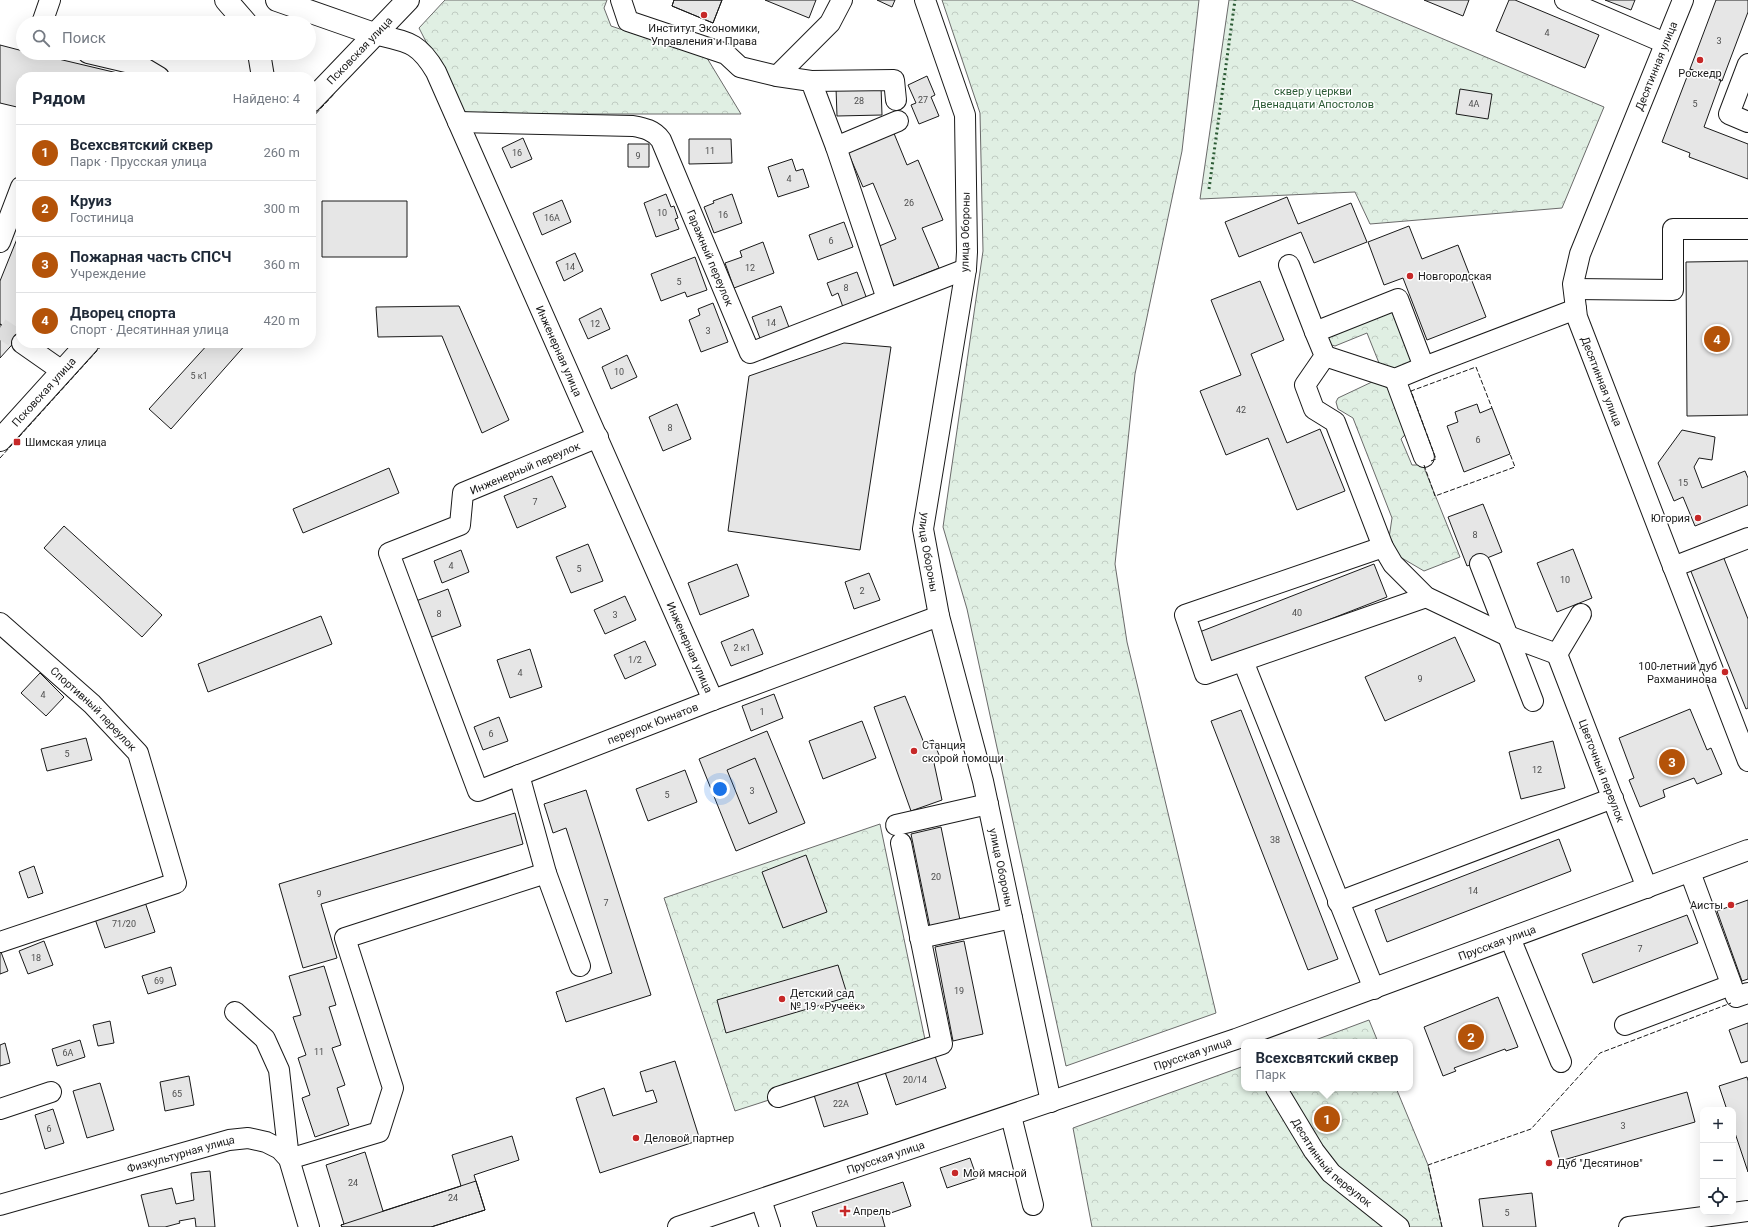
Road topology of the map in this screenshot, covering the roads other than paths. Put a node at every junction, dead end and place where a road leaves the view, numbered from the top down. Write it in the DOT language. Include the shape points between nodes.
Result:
graph roads {
  1 [pos="50,0"];
  2 [pos="226,0"];
  3 [pos="277,0"];
  4 [pos="408,0"];
  5 [pos="621,0"];
  6 [pos="842,0"];
  7 [pos="925,0"];
  8 [pos="1565,0"];
  9 [pos="1683,0"];
  10 [pos="1587,4"];
  11 [pos="44,16"];
  12 [pos="240,16"];
  13 [pos="374,34"];
  14 [pos="1665,43"];
  15 [pos="118,60"];
  16 [pos="260,60"];
  17 [pos="1748,64"];
  18 [pos="151,72"];
  19 [pos="262,72"];
  20 [pos="777,76"];
  21 [pos="812,81"];
  22 [pos="316,96"];
  23 [pos="896,100"];
  24 [pos="458,122"];
  25 [pos="898,122"];
  26 [pos="1748,122"];
  27 [pos="836,147"];
  28 [pos="16,200"];
  29 [pos="1748,229"];
  30 [pos="0,242"];
  31 [pos="1289,265"];
  32 [pos="966,269"];
  33 [pos="1574,289"];
  34 [pos="887,299"];
  35 [pos="1576,309"];
  36 [pos="1316,332"];
  37 [pos="29,348"];
  38 [pos="83,348"];
  39 [pos="1325,356"];
  40 [pos="1424,367"];
  41 [pos="62,371"];
  42 [pos="1395,379"];
  43 [pos="598,437"];
  44 [pos="0,440"];
  45 [pos="1424,457"];
  46 [pos="1748,538"];
  47 [pos="1383,547"];
  48 [pos="1480,564"];
  49 [pos="1673,567"];
  50 [pos="1426,597"];
  51 [pos="1581,614"];
  52 [pos="940,616"];
  53 [pos="0,623"];
  54 [pos="1508,636"];
  55 [pos="1557,654"];
  56 [pos="1243,661"];
  57 [pos="713,700"];
  58 [pos="1533,701"];
  59 [pos="1748,761"];
  60 [pos="519,775"];
  61 [pos="478,791"];
  62 [pos="1613,798"];
  63 [pos="988,804"];
  64 [pos="1748,850"];
  65 [pos="1690,872"];
  66 [pos="546,873"];
  67 [pos="1647,888"];
  68 [pos="1338,902"];
  69 [pos="1012,918"];
  70 [pos="920,938"];
  71 [pos="1510,938"];
  72 [pos="0,942"];
  73 [pos="580,966"];
  74 [pos="1374,989"];
  75 [pos="1740,989"];
  76 [pos="235,1012"];
  77 [pos="1625,1024"];
  78 [pos="1249,1039"];
  79 [pos="1241,1042"];
  80 [pos="1561,1062"];
  81 [pos="1278,1091"];
  82 [pos="51,1092"];
  83 [pos="778,1097"];
  84 [pos="1051,1102"];
  85 [pos="0,1109"];
  86 [pos="1011,1116"];
  87 [pos="289,1159"];
  88 [pos="761,1200"];
  89 [pos="0,1205"];
  90 [pos="1033,1205"];
  91 [pos="1748,1211"];
  92 [pos="309,1227"];
  93 [pos="678,1227"];
  94 [pos="770,1227"];
  95 [pos="1399,1227"];
  96 [pos="1629,1227"];
  1 -- 11 [label="street"];
  2 -- 12 [label="main road"];
  3 -- 13 [label="main road"];
  4 -- 13 [label="main road, Псковская улица"];
  5 -- 20 [label="street" via="628,21 726,54 740,67"];
  6 -- 20 [label="street" via="830,23"];
  7 -- 32 [label="street, улица Обороны" via="965,115"];
  8 -- 10 [label="street"];
  9 -- 14 [label="street, Десятинная улица"];
  10 -- 14 [label="street"];
  13 -- 22 [label="main road, Псковская улица"];
  13 -- 24 [label="street, Инженерная улица" via="409,43 422,51 436,72"];
  14 -- 33 [label="street, Десятинная улица" via="1580,254"];
  15 -- 18 [label="street" via="139,65"];
  16 -- 19 [label="main road"];
  17 -- 26 [label="street" via="1729,114"];
  20 -- 21 [label="street"];
  21 -- 23 [label="street" via="894,80"];
  21 -- 27 [label="street"];
  24 -- 34 [label="street, Гаражный переулок" via="633,126 658,135 750,353"];
  24 -- 43 [label="street, Инженерная улица"];
  25 -- 27 [label="street"];
  27 -- 34 [label="street"];
  28 -- 30 [label="street"];
  29 -- 33 [label="street" via="1673,229 1673,290"];
  31 -- 36 [label="street"];
  32 -- 34 [label="street, Гаражный переулок"];
  32 -- 52 [label="street, улица Обороны" via="923,529"];
  33 -- 35 [label="street, Десятинная улица"];
  35 -- 40 [label="street"];
  35 -- 49 [label="street, Десятинная улица"];
  36 -- 39 [label="street"];
  36 -- 40 [label="street" via="1398,299"];
  37 -- 41 [label="street"];
  38 -- 41 [label="main road, Псковская улица"];
  39 -- 42 [label="street"];
  39 -- 47 [label="street" via="1305,385 1314,409 1335,422"];
  40 -- 42 [label="street"];
  41 -- 44 [label="main road, Псковская улица"];
  42 -- 45 [label="street"];
  43 -- 57 [label="street, Инженерная улица"];
  43 -- 61 [label="street, Инженерный переулок" via="464,493 460,525 388,553"];
  46 -- 49 [label="street"];
  47 -- 50 [label="street" via="1393,564"];
  47 -- 56 [label="street" via="1185,616 1205,674"];
  48 -- 54 [label="street"];
  49 -- 59 [label="street, Десятинная улица"];
  50 -- 54 [label="street"];
  50 -- 56 [label="street"];
  51 -- 55 [label="street"];
  52 -- 57 [label="street, переулок Юннатов"];
  52 -- 63 [label="street, улица Обороны"];
  53 -- 72 [label="street, Спортивный переулок" via="92,704 138,753 176,883"];
  54 -- 55 [label="street"];
  54 -- 58 [label="street"];
  55 -- 62 [label="street, Цветочный переулок"];
  56 -- 68 [label="street"];
  57 -- 60 [label="street, переулок Юннатов"];
  60 -- 61 [label="street, переулок Юннатов"];
  60 -- 66 [label="street"];
  62 -- 67 [label="street, Цветочный переулок"];
  62 -- 68 [label="street"];
  63 -- 69 [label="street, улица Обороны"];
  63 -- 70 [label="street" via="899,834"];
  64 -- 65 [label="street, Прусская улица"];
  65 -- 67 [label="street, Прусская улица"];
  65 -- 75 [label="street"];
  66 -- 73 [label="street"];
  66 -- 87 [label="street" via="345,938 393,1088 379,1132"];
  67 -- 71 [label="street, Прусская улица"];
  68 -- 74 [label="street"];
  69 -- 70 [label="street"];
  69 -- 84 [label="street, улица Обороны"];
  70 -- 83 [label="street" via="942,1044"];
  71 -- 74 [label="street, Прусская улица"];
  71 -- 80 [label="street"];
  74 -- 78 [label="street, Прусская улица"];
  75 -- 77 [label="street"];
  76 -- 87 [label="street" via="265,1039 279,1070"];
  79 -- 84 [label="street, Прусская улица"];
  81 -- 95 [label="street, Десятинный переулок" via="1314,1151 1331,1173"];
  82 -- 85 [label="street"];
  84 -- 86 [label="street, Прусская улица"];
  86 -- 88 [label="street, Прусская улица"];
  86 -- 90 [label="street"];
  87 -- 89 [label="street, Физкультурная улица" via="280,1149 266,1142 248,1138 229,1140"];
  87 -- 92 [label="street"];
  88 -- 93 [label="street, Прусская улица"];
  88 -- 94 [label="street"];
  91 -- 96 [label="street"];
}
